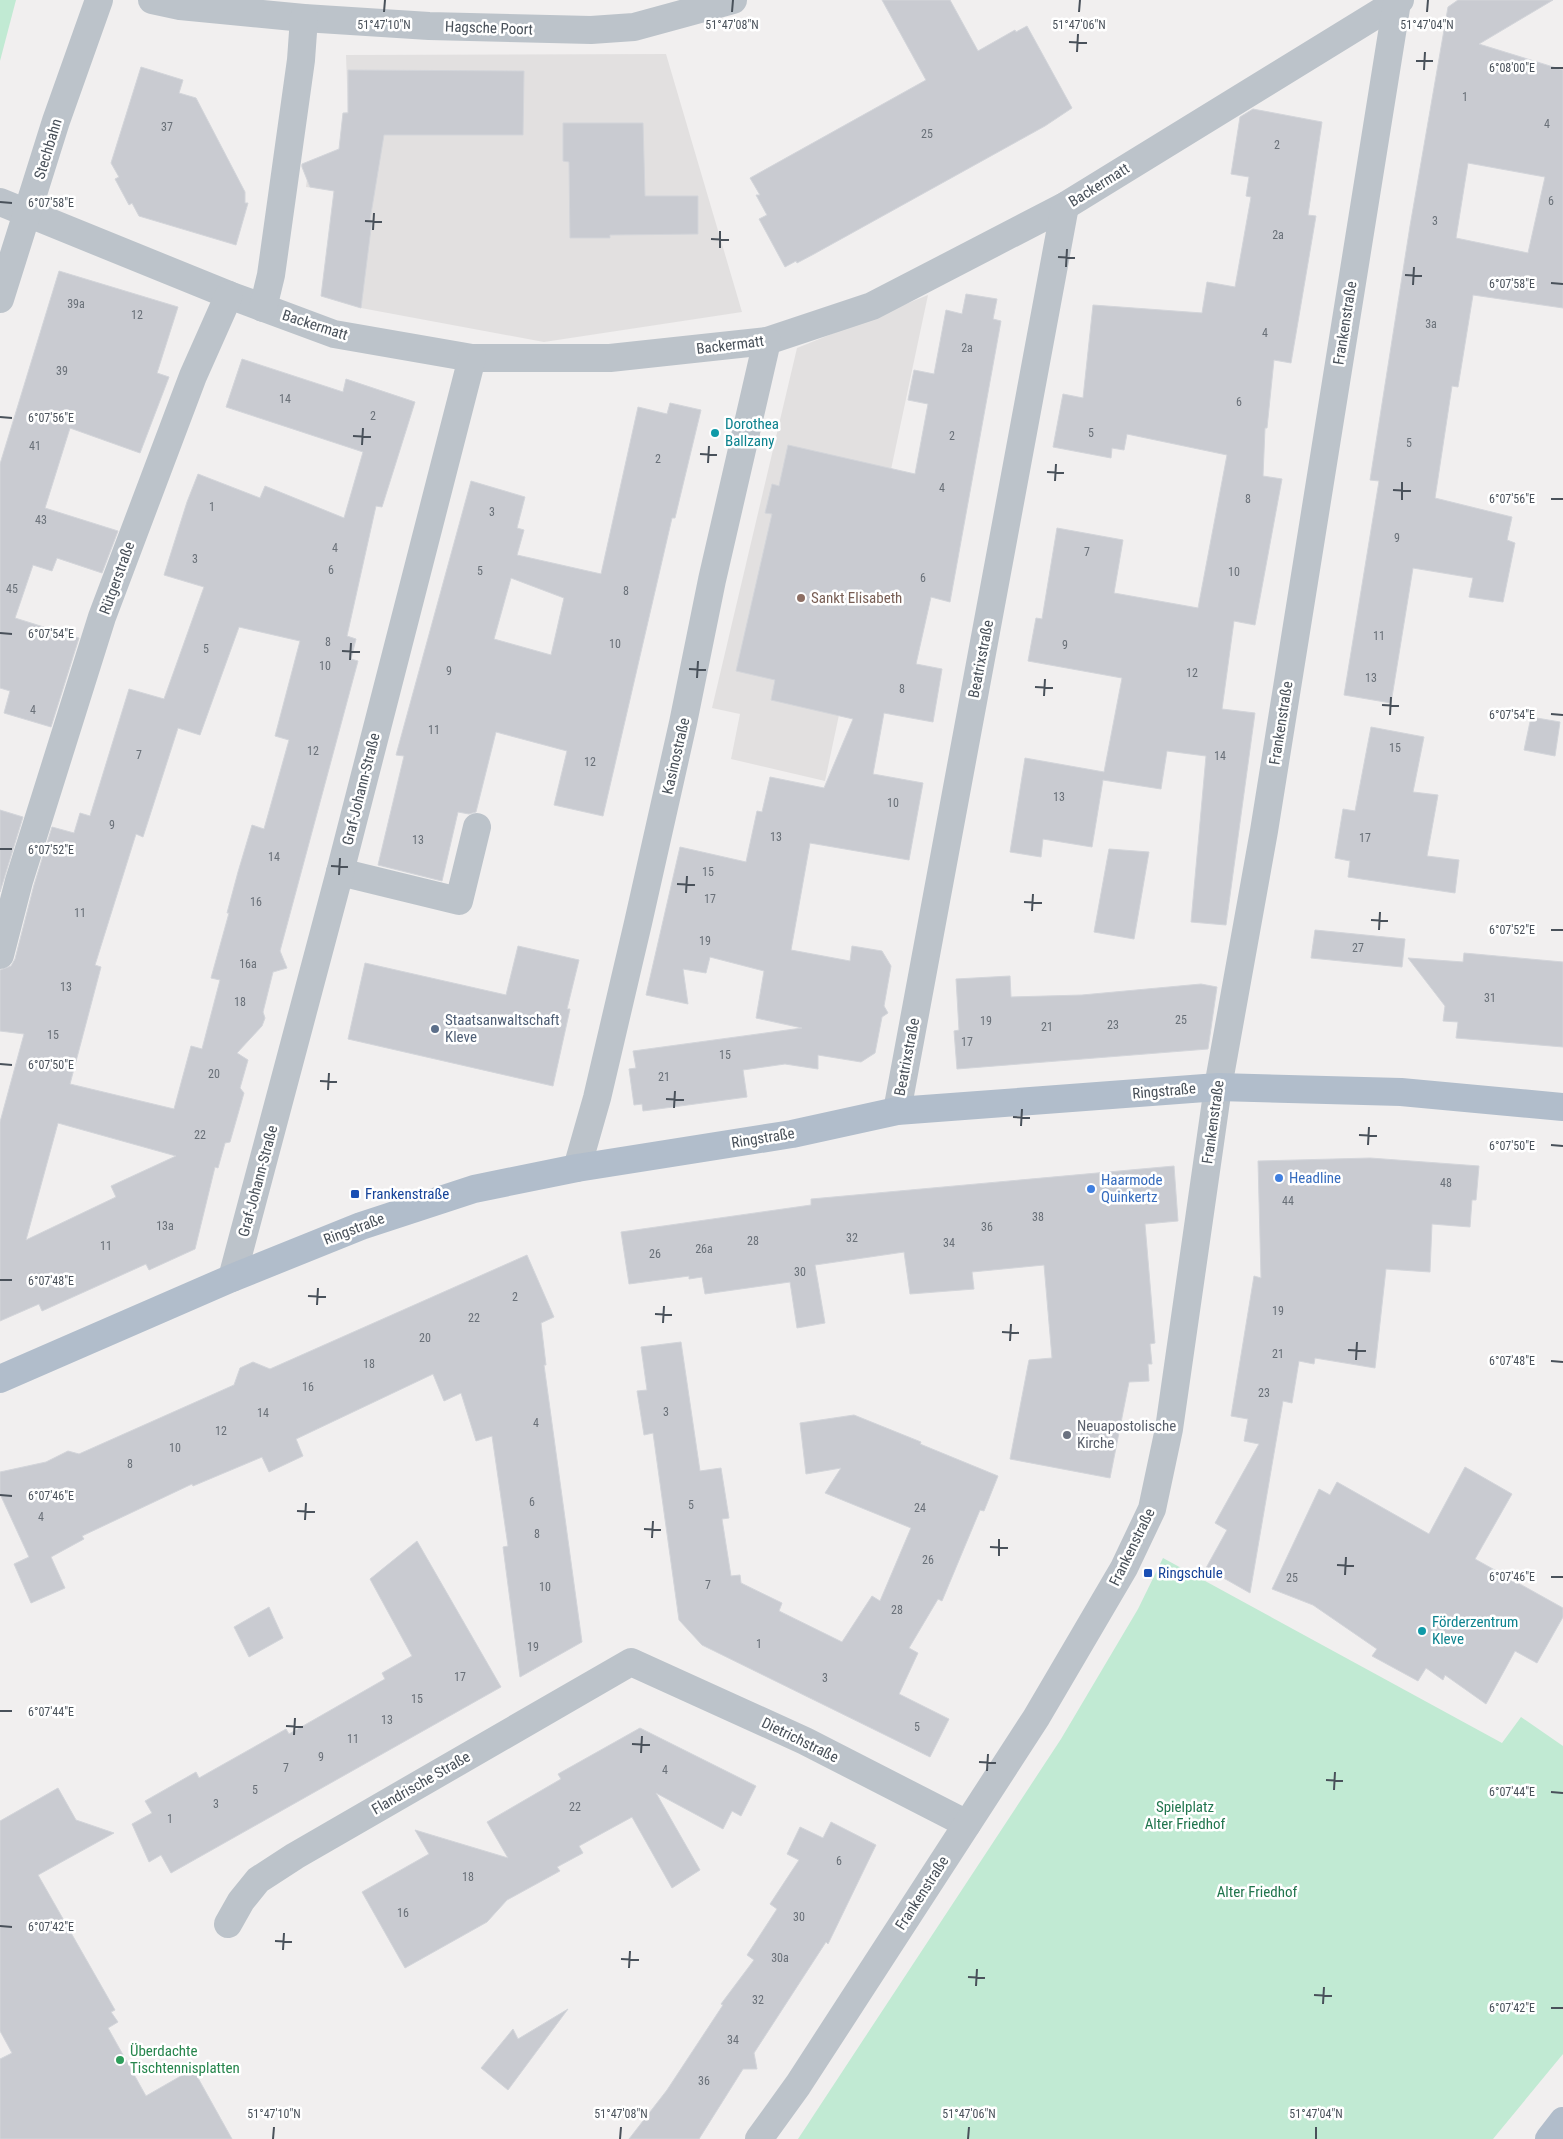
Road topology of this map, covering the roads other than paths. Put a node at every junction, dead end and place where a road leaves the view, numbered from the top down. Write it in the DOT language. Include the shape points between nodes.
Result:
graph roads {
  1 [pos="99,0"];
  2 [pos="152,0"];
  3 [pos="733,0"];
  4 [pos="1399,1"];
  5 [pos="662,10"];
  6 [pos="304,18"];
  7 [pos="0,202"];
  8 [pos="1065,206"];
  9 [pos="27,214"];
  10 [pos="229,295"];
  11 [pos="0,299"];
  12 [pos="263,308"];
  13 [pos="767,341"];
  14 [pos="472,358"];
  15 [pos="478,828"];
  16 [pos="340,872"];
  17 [pos="0,955"];
  18 [pos="1218,1087"];
  19 [pos="1563,1107"];
  20 [pos="897,1111"];
  21 [pos="577,1168"];
  22 [pos="232,1278"];
  23 [pos="0,1380"];
  24 [pos="631,1662"];
  25 [pos="967,1824"];
  26 [pos="228,1924"];
  27 [pos="1563,2121"];
  28 [pos="759,2139"];
  29 [pos="1549,2139"];
  1 -- 9 [label="street, Stechbahn"];
  2 -- 6 [label="street, Hagsche Poort" via="180,6"];
  3 -- 5 [label="street, Hagsche Poort"];
  4 -- 8 [label="street, Backermatt"];
  4 -- 18 [label="street, Frankenstraße" via="1264,831"];
  5 -- 6 [label="street, Hagsche Poort" via="634,27 590,30 429,26"];
  6 -- 12 [label="street" via="271,275"];
  7 -- 9 [label="street, Backermatt"];
  8 -- 13 [label="street, Backermatt" via="872,306"];
  8 -- 20 [label="street, Beatrixstraße"];
  9 -- 10 [label="street, Backermatt"];
  9 -- 11 [label="street, Stechbahn"];
  10 -- 12 [label="street, Backermatt"];
  10 -- 17 [label="street, Rütgerstraße" via="193,376 102,616 19,882"];
  12 -- 14 [label="street, Backermatt" via="334,334"];
  13 -- 14 [label="street, Backermatt" via="610,358"];
  13 -- 21 [label="street, Kasinostraße" via="597,1098"];
  14 -- 16 [label="street, Graf-Johann-Straße"];
  15 -- 16 [label="street" via="459,901"];
  16 -- 22 [label="street, Graf-Johann-Straße"];
  18 -- 19 [label="main road, Ringstraße" via="1401,1092"];
  18 -- 20 [label="main road, Ringstraße"];
  18 -- 25 [label="street, Frankenstraße" via="1169,1429 1152,1508 1124,1568 1097,1615 1036,1718"];
  20 -- 21 [label="main road, Ringstraße" via="792,1134"];
  21 -- 22 [label="main road, Ringstraße" via="474,1188 414,1207"];
  22 -- 23 [label="main road, Ringstraße"];
  24 -- 25 [label="street, Dietrichstraße" via="805,1741"];
  24 -- 26 [label="street, Flandrische Straße" via="258,1880"];
  25 -- 28 [label="street, Frankenstraße" via="798,2085"];
  27 -- 29 [label="main road"];
}
